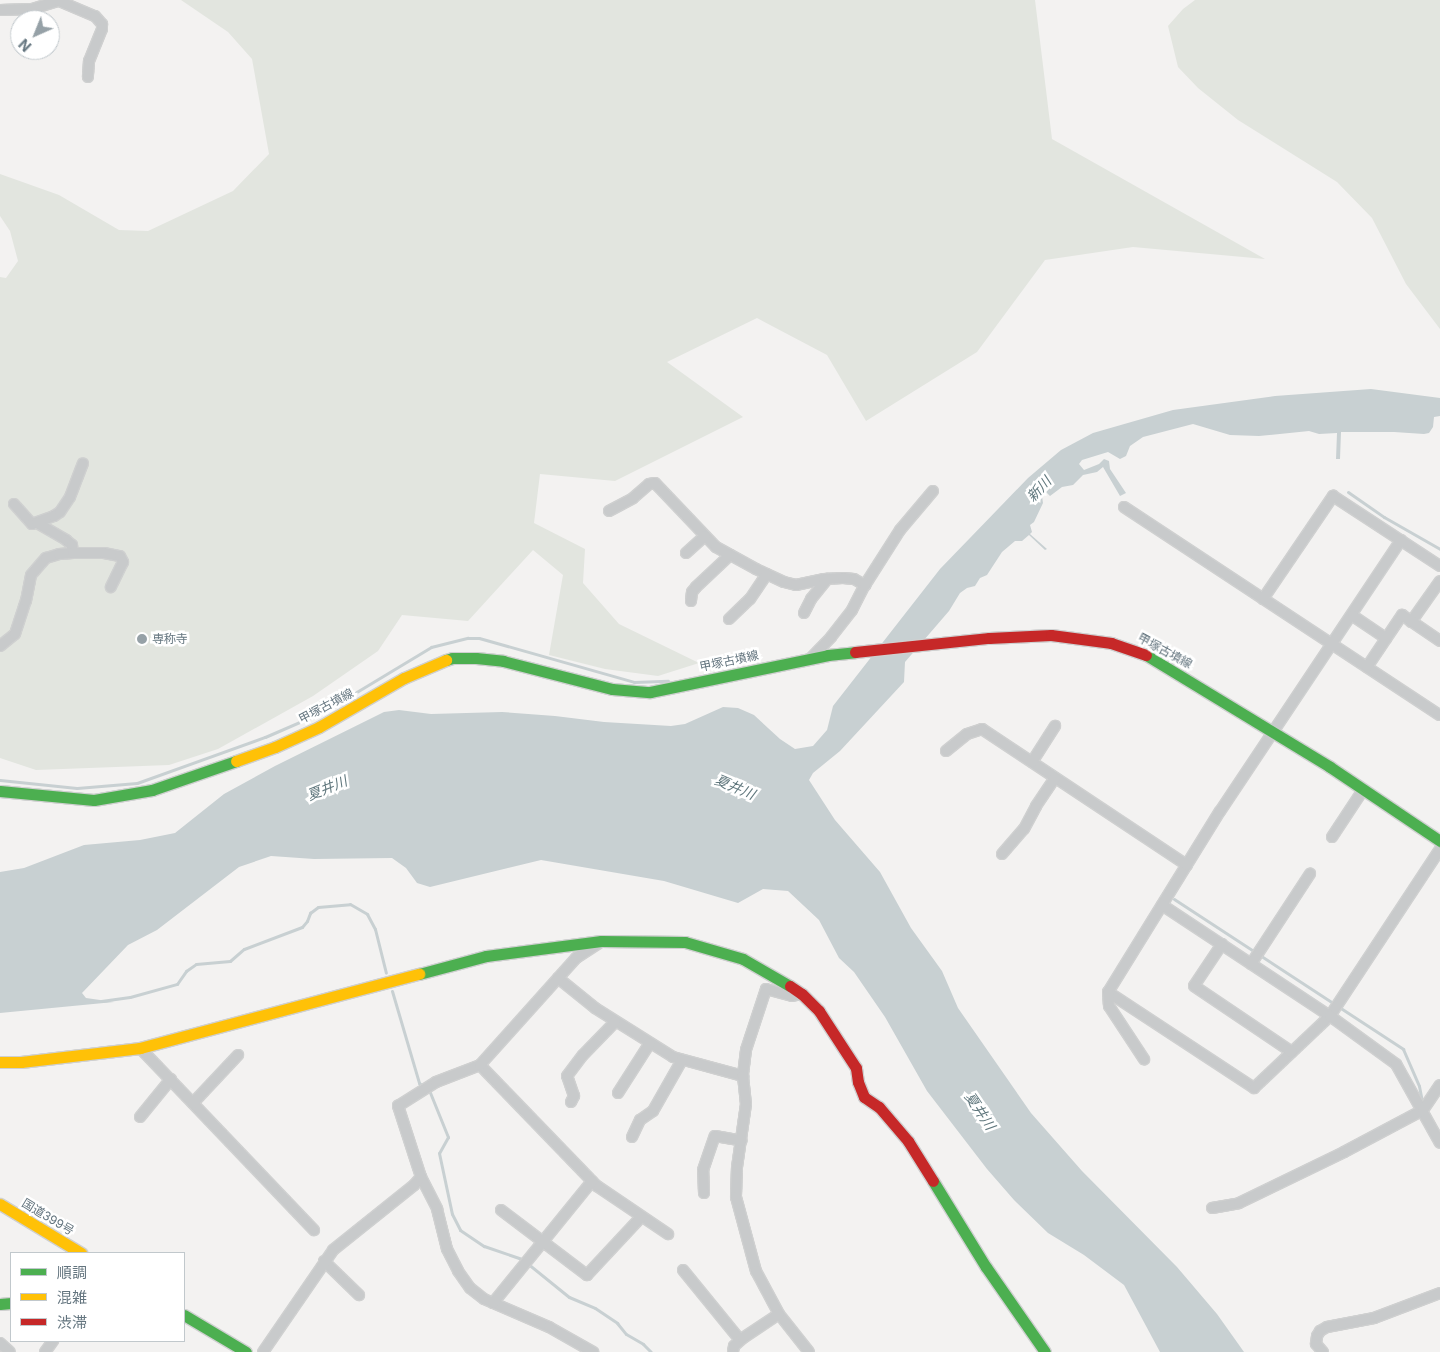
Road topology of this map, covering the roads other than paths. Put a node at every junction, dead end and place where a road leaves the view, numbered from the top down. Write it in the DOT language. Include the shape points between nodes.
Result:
graph roads {
  1 [pos="0,10"];
  2 [pos="88,78"];
  3 [pos="84,463"];
  4 [pos="933,491"];
  5 [pos="14,504"];
  6 [pos="1124,507"];
  7 [pos="609,512"];
  8 [pos="37,522"];
  9 [pos="705,536"];
  10 [pos="1401,540"];
  11 [pos="73,553"];
  12 [pos="686,553"];
  13 [pos="730,555"];
  14 [pos="1440,566"];
  15 [pos="767,574"];
  16 [pos="828,579"];
  17 [pos="1440,580"];
  18 [pos="865,585"];
  19 [pos="111,587"];
  20 [pos="1263,599"];
  21 [pos="691,601"];
  22 [pos="804,613"];
  23 [pos="1353,616"];
  24 [pos="729,619"];
  25 [pos="1411,622"];
  26 [pos="1386,638"];
  27 [pos="1440,641"];
  28 [pos="1333,645"];
  29 [pos="0,646"];
  30 [pos="810,658"];
  31 [pos="1367,667"];
  32 [pos="1440,715"];
  33 [pos="1055,726"];
  34 [pos="1273,732"];
  35 [pos="946,751"];
  36 [pos="1032,762"];
  37 [pos="1056,778"];
  38 [pos="0,790"];
  39 [pos="1363,790"];
  40 [pos="1332,837"];
  41 [pos="1440,841"];
  42 [pos="1440,849"];
  43 [pos="1002,854"];
  44 [pos="1187,865"];
  45 [pos="1310,874"];
  46 [pos="1162,905"];
  47 [pos="601,941"];
  48 [pos="1222,944"];
  49 [pos="1251,964"];
  50 [pos="558,978"];
  51 [pos="1108,992"];
  52 [pos="802,994"];
  53 [pos="1330,1016"];
  54 [pos="615,1022"];
  55 [pos="650,1043"];
  56 [pos="140,1048"];
  57 [pos="1292,1052"];
  58 [pos="238,1055"];
  59 [pos="1144,1059"];
  60 [pos="682,1060"];
  61 [pos="0,1062"];
  62 [pos="480,1065"];
  63 [pos="743,1076"];
  64 [pos="171,1079"];
  65 [pos="1439,1088"];
  66 [pos="618,1093"];
  67 [pos="571,1102"];
  68 [pos="193,1103"];
  69 [pos="1423,1110"];
  70 [pos="140,1117"];
  71 [pos="632,1136"];
  72 [pos="742,1141"];
  73 [pos="1440,1143"];
  74 [pos="421,1177"];
  75 [pos="592,1181"];
  76 [pos="704,1193"];
  77 [pos="0,1204"];
  78 [pos="1212,1208"];
  79 [pos="501,1210"];
  80 [pos="641,1217"];
  81 [pos="314,1230"];
  82 [pos="668,1234"];
  83 [pos="543,1242"];
  84 [pos="79,1252"];
  85 [pos="324,1261"];
  86 [pos="683,1270"];
  87 [pos="1440,1294"];
  88 [pos="359,1295"];
  89 [pos="493,1303"];
  90 [pos="779,1314"];
  91 [pos="185,1316"];
  92 [pos="740,1340"];
  93 [pos="0,1344"];
  94 [pos="10,1352"];
  95 [pos="246,1352"];
  96 [pos="263,1352"];
  97 [pos="593,1352"];
  98 [pos="733,1352"];
  99 [pos="809,1352"];
  100 [pos="1044,1352"];
  101 [pos="1322,1352"];
  1 -- 2 [label="street" via="32,9 59,1 95,16 102,29 89,61"];
  3 -- 8 [label="street" via="60,512"];
  4 -- 18 [label="street" via="900,530"];
  5 -- 8 [label="street" via="28,522"];
  6 -- 20 [label="street"];
  7 -- 9 [label="street" via="655,483"];
  8 -- 11 [label="street" via="72,545"];
  9 -- 12 [label="street"];
  9 -- 13 [label="street"];
  10 -- 14 [label="street"];
  10 -- 20 [label="street" via="1333,496"];
  10 -- 23 [label="street"];
  11 -- 19 [label="street" via="120,556 123,562"];
  11 -- 29 [label="street" via="46,558 34,571 15,634"];
  13 -- 15 [label="street"];
  13 -- 21 [label="street" via="696,587"];
  15 -- 16 [label="street" via="796,585"];
  15 -- 24 [label="street" via="750,599"];
  16 -- 18 [label="street" via="854,579"];
  16 -- 22 [label="street"];
  17 -- 25 [label="street"];
  18 -- 30 [label="street" via="852,610"];
  20 -- 28 [label="street"];
  23 -- 26 [label="street"];
  23 -- 28 [label="street"];
  25 -- 26 [label="street" via="1402,615"];
  25 -- 27 [label="street"];
  26 -- 31 [label="street"];
  28 -- 31 [label="street"];
  28 -- 34 [label="street"];
  30 -- 34 [label="main road, 甲塚古墳線" via="989,638 1051,635 1095,640 1130,647 1170,667"];
  30 -- 38 [label="main road, 甲塚古墳線" via="677,688 632,692 612,690 503,661 452,658 404,678 320,727 275,747 152,790 94,800"];
  31 -- 32 [label="street"];
  33 -- 36 [label="street"];
  34 -- 39 [label="main road, 甲塚古墳線"];
  34 -- 44 [label="street"];
  35 -- 36 [label="street" via="967,734 982,729"];
  36 -- 37 [label="street"];
  37 -- 43 [label="street" via="1024,829"];
  37 -- 44 [label="street"];
  39 -- 40 [label="street"];
  39 -- 41 [label="main road, 甲塚古墳線"];
  42 -- 53 [label="street"];
  44 -- 46 [label="street"];
  45 -- 49 [label="street"];
  46 -- 48 [label="street"];
  46 -- 51 [label="street"];
  47 -- 50 [label="street" via="576,958"];
  47 -- 52 [label="main road" via="685,942 716,950 743,959"];
  47 -- 56 [label="main road" via="486,956"];
  48 -- 49 [label="street"];
  48 -- 57 [label="street" via="1194,986"];
  49 -- 53 [label="street"];
  50 -- 54 [label="street"];
  50 -- 62 [label="street"];
  51 -- 57 [label="street" via="1254,1088"];
  51 -- 59 [label="street" via="1109,1006"];
  52 -- 63 [label="street" via="792,996 766,989 746,1050"];
  52 -- 100 [label="main road" via="843,1045 856,1068 864,1097 879,1107 908,1141 986,1267"];
  53 -- 57 [label="street"];
  53 -- 69 [label="street" via="1396,1064"];
  54 -- 55 [label="street"];
  54 -- 67 [label="street" via="567,1076 574,1096"];
  55 -- 60 [label="street"];
  55 -- 66 [label="street"];
  56 -- 61 [label="main road"];
  56 -- 64 [label="street"];
  58 -- 68 [label="street"];
  60 -- 63 [label="street"];
  60 -- 71 [label="street" via="653,1111 640,1120"];
  62 -- 74 [label="street" via="428,1086 398,1106"];
  62 -- 75 [label="street"];
  63 -- 72 [label="street" via="746,1098"];
  64 -- 68 [label="street"];
  64 -- 70 [label="street"];
  65 -- 69 [label="street"];
  68 -- 81 [label="street"];
  69 -- 73 [label="street"];
  69 -- 78 [label="street" via="1239,1203"];
  72 -- 76 [label="street" via="715,1136 703,1170"];
  72 -- 90 [label="street" via="737,1167 738,1204 756,1271"];
  74 -- 85 [label="street"];
  74 -- 89 [label="street" via="437,1209 447,1249 458,1271 470,1288"];
  75 -- 80 [label="street"];
  75 -- 83 [label="street"];
  77 -- 84 [label="main road, 国道399号"];
  79 -- 83 [label="street"];
  80 -- 82 [label="street"];
  80 -- 83 [label="street" via="587,1275"];
  83 -- 89 [label="street"];
  85 -- 88 [label="street"];
  85 -- 96 [label="street"];
  86 -- 92 [label="street"];
  87 -- 101 [label="street" via="1374,1318 1327,1327 1317,1336 1316,1344"];
  89 -- 97 [label="street" via="549,1327"];
  90 -- 92 [label="street"];
  90 -- 99 [label="street"];
  91 -- 95 [label="main road"];
  92 -- 98 [label="street"];
  93 -- 94 [label="street"];
}
